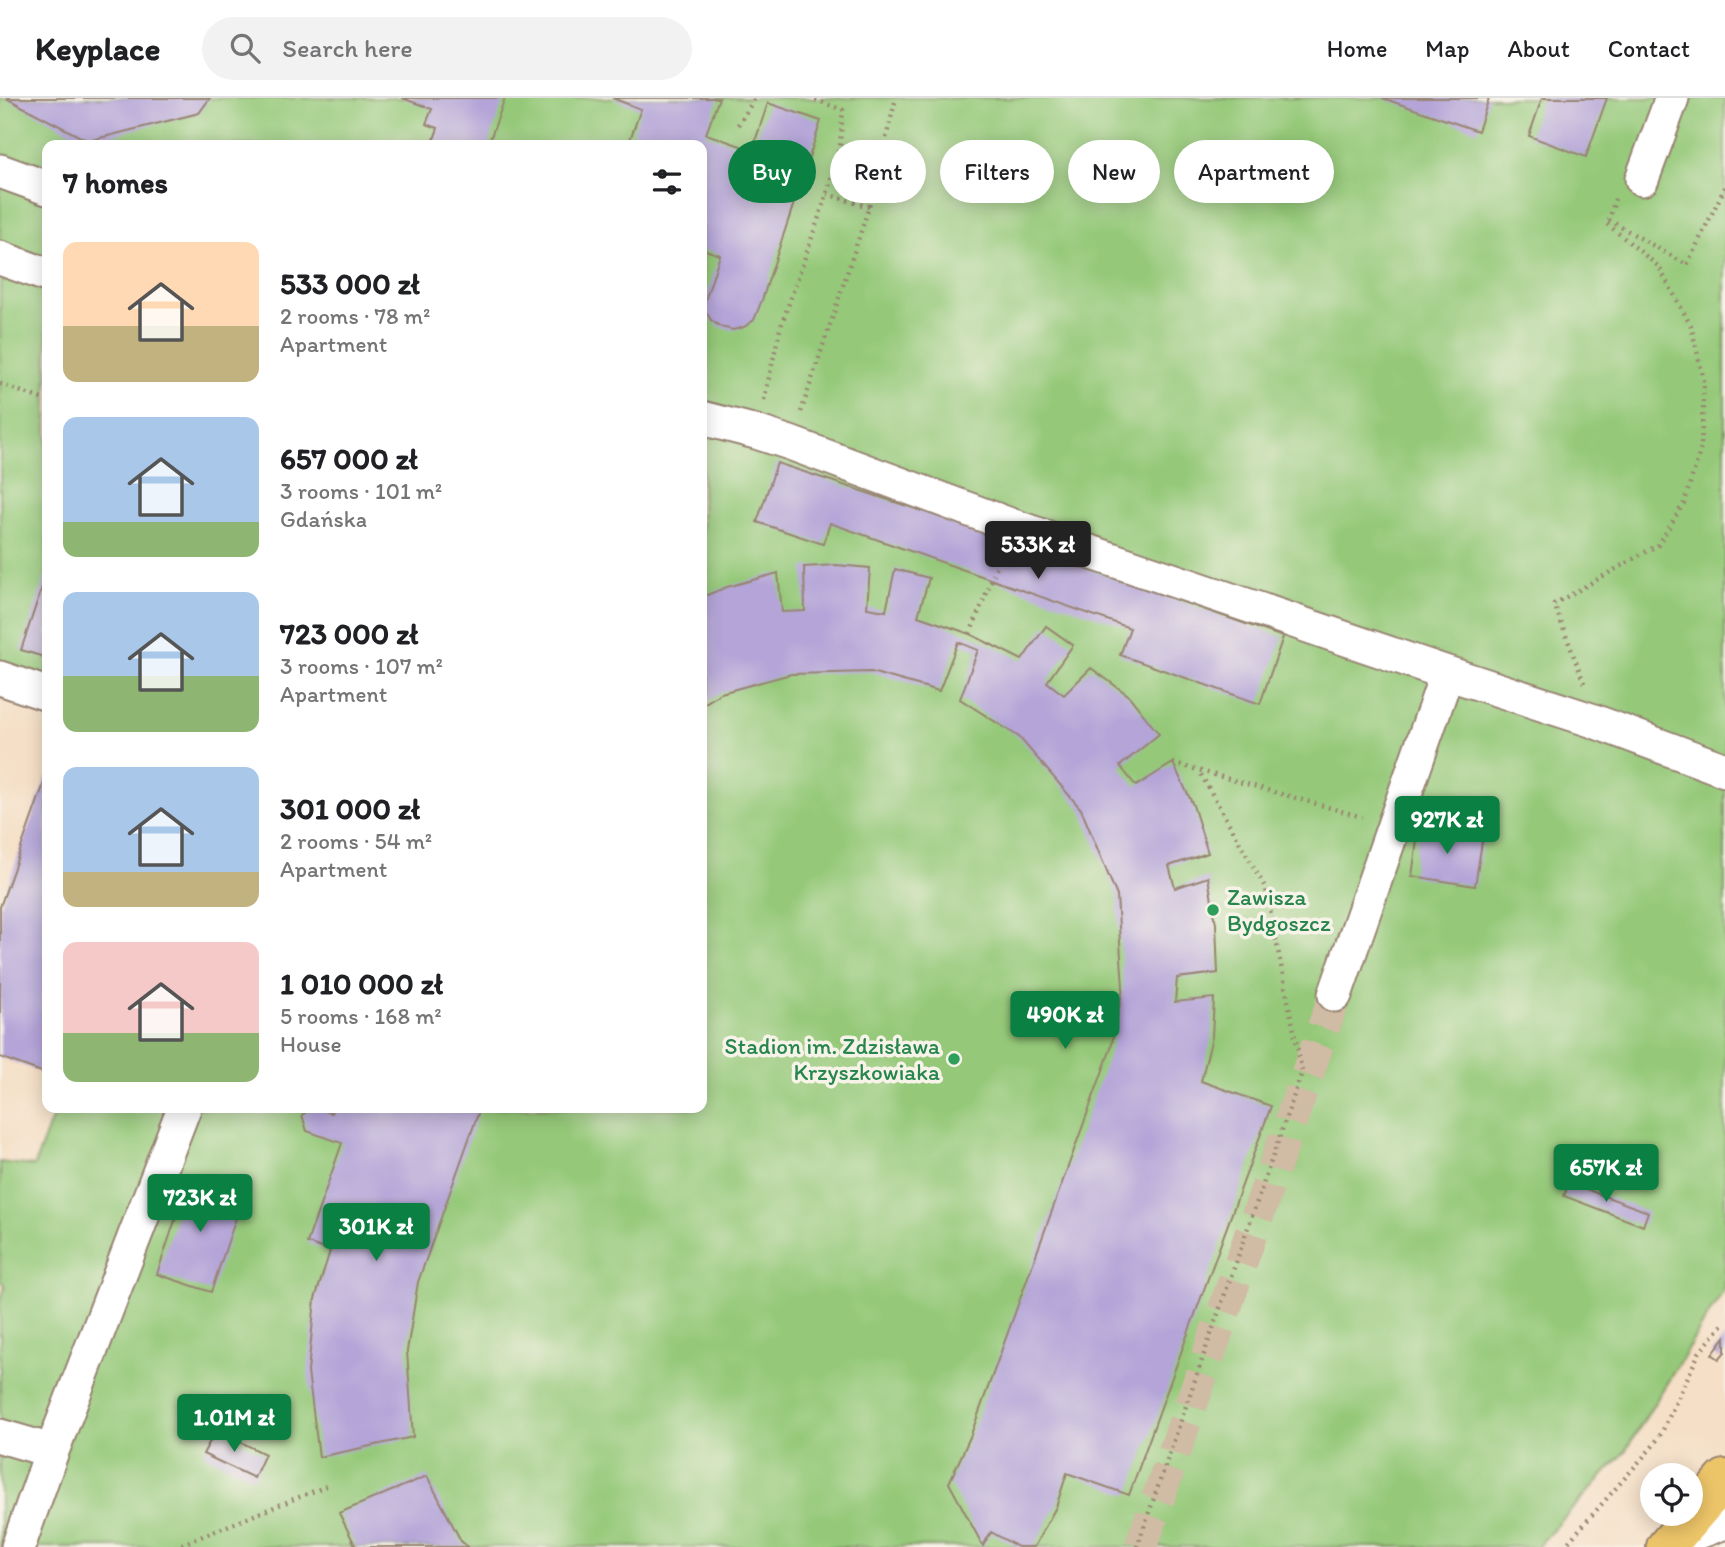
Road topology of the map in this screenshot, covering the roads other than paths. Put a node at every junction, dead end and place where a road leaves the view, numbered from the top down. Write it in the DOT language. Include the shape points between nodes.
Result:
graph roads {
  1 [pos="1672,98"];
  2 [pos="0,172"];
  3 [pos="1630,182"];
  4 [pos="42,186"];
  5 [pos="0,258"];
  6 [pos="42,273"];
  7 [pos="707,419"];
  8 [pos="1447,673"];
  9 [pos="0,678"];
  10 [pos="42,692"];
  11 [pos="1725,770"];
  12 [pos="1335,995"];
  13 [pos="182,1113"];
  14 [pos="0,1436"];
  15 [pos="52,1451"];
  16 [pos="1725,1479"];
  17 [pos="1725,1522"];
  18 [pos="1668,1545"];
  19 [pos="18,1547"];
  1 -- 3 [label="lane"];
  2 -- 4 [label="lane"];
  5 -- 6 [label="lane"];
  7 -- 8 [label="lane" via="790,443 1013,526"];
  8 -- 11 [label="lane"];
  8 -- 12 [label="lane"];
  9 -- 10 [label="lane"];
  13 -- 15 [label="lane"];
  14 -- 15 [label="lane"];
  15 -- 19 [label="lane"];
  16 -- 18 [label="main road"];
  17 -- 18 [label="lane"];
}
